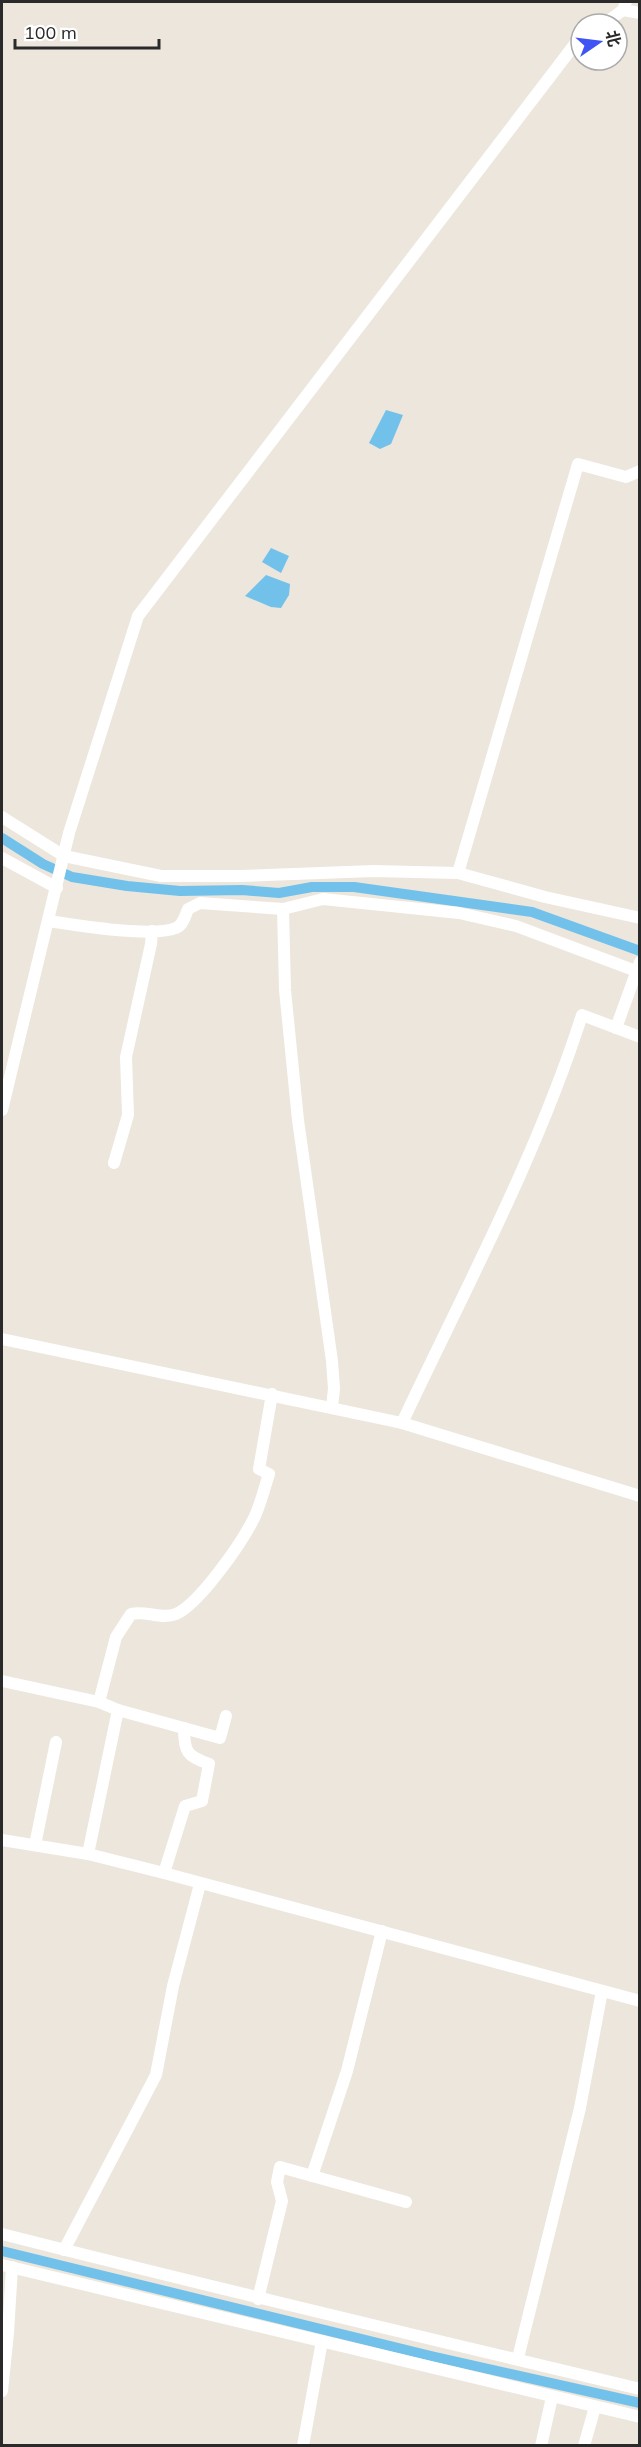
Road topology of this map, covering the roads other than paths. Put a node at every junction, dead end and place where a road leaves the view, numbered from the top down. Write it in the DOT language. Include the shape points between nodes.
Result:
graph roads {
  1 [pos="625,6"];
  2 [pos="639,13"];
  3 [pos="569,51"];
  4 [pos="639,471"];
  5 [pos="2,817"];
  6 [pos="2,858"];
  7 [pos="63,858"];
  8 [pos="458,873"];
  9 [pos="57,887"];
  10 [pos="283,909"];
  11 [pos="639,918"];
  12 [pos="49,921"];
  13 [pos="152,931"];
  14 [pos="638,966"];
  15 [pos="616,1028"];
  16 [pos="639,1036"];
  17 [pos="2,1110"];
  18 [pos="114,1163"];
  19 [pos="2,1339"];
  20 [pos="272,1394"];
  21 [pos="332,1407"];
  22 [pos="402,1423"];
  23 [pos="639,1496"];
  24 [pos="2,1681"];
  25 [pos="99,1702"];
  26 [pos="118,1710"];
  27 [pos="226,1716"];
  28 [pos="184,1728"];
  29 [pos="56,1742"];
  30 [pos="2,1840"];
  31 [pos="34,1845"];
  32 [pos="88,1854"];
  33 [pos="164,1873"];
  34 [pos="200,1884"];
  35 [pos="382,1931"];
  36 [pos="602,1991"];
  37 [pos="639,2001"];
  38 [pos="312,2176"];
  39 [pos="406,2202"];
  40 [pos="2,2234"];
  41 [pos="64,2250"];
  42 [pos="7,2266"];
  43 [pos="258,2299"];
  44 [pos="322,2341"];
  45 [pos="518,2358"];
  46 [pos="639,2389"];
  47 [pos="2,2391"];
  48 [pos="552,2397"];
  49 [pos="595,2407"];
  50 [pos="639,2417"];
  51 [pos="303,2445"];
  52 [pos="540,2445"];
  53 [pos="584,2445"];
  1 -- 2 [label="street"];
  3 -- 7 [label="street" via="138,616"];
  4 -- 8 [label="street" via="626,477 578,464"];
  5 -- 7 [label="street"];
  6 -- 9 [label="street"];
  7 -- 8 [label="street" via="160,876"];
  7 -- 9 [label="street"];
  8 -- 11 [label="street"];
  9 -- 12 [label="street"];
  10 -- 13 [label="street" via="200,903 188,909 178,928"];
  10 -- 14 [label="street" via="323,899 459,913 516,926"];
  10 -- 21 [label="street" via="285,990 298,1120 332,1361"];
  12 -- 13 [label="street"];
  12 -- 17 [label="street"];
  13 -- 18 [label="street" via="126,1057 128,1115"];
  14 -- 15 [label="street"];
  15 -- 16 [label="street"];
  15 -- 22 [label="street" via="582,1015 532,1147"];
  19 -- 20 [label="street"];
  20 -- 21 [label="street"];
  20 -- 25 [label="street" via="260,1469 269,1474 253,1521 218,1572 184,1609 174,1615 141,1611 131,1614 117,1637"];
  21 -- 22 [label="street"];
  22 -- 23 [label="street"];
  24 -- 25 [label="street"];
  25 -- 26 [label="street"];
  26 -- 28 [label="street"];
  26 -- 32 [label="street"];
  27 -- 28 [label="street" via="220,1738"];
  28 -- 33 [label="street" via="186,1750 209,1764 202,1801 185,1806"];
  29 -- 31 [label="street"];
  30 -- 31 [label="street"];
  31 -- 32 [label="street"];
  32 -- 33 [label="street"];
  33 -- 34 [label="street"];
  34 -- 35 [label="street"];
  34 -- 41 [label="street" via="173,1986 156,2075"];
  35 -- 36 [label="street"];
  35 -- 38 [label="street" via="347,2071"];
  36 -- 37 [label="street"];
  36 -- 45 [label="street" via="580,2108"];
  38 -- 39 [label="street"];
  38 -- 43 [label="street" via="280,2168 277,2182 282,2201"];
  40 -- 41 [label="street"];
  41 -- 43 [label="street"];
  42 -- 44 [label="street"];
  42 -- 47 [label="street" via="8,2333"];
  43 -- 45 [label="street"];
  44 -- 48 [label="street"];
  44 -- 51 [label="street"];
  45 -- 46 [label="street"];
  48 -- 49 [label="street"];
  48 -- 52 [label="street"];
  49 -- 50 [label="street"];
  49 -- 53 [label="street"];
}
